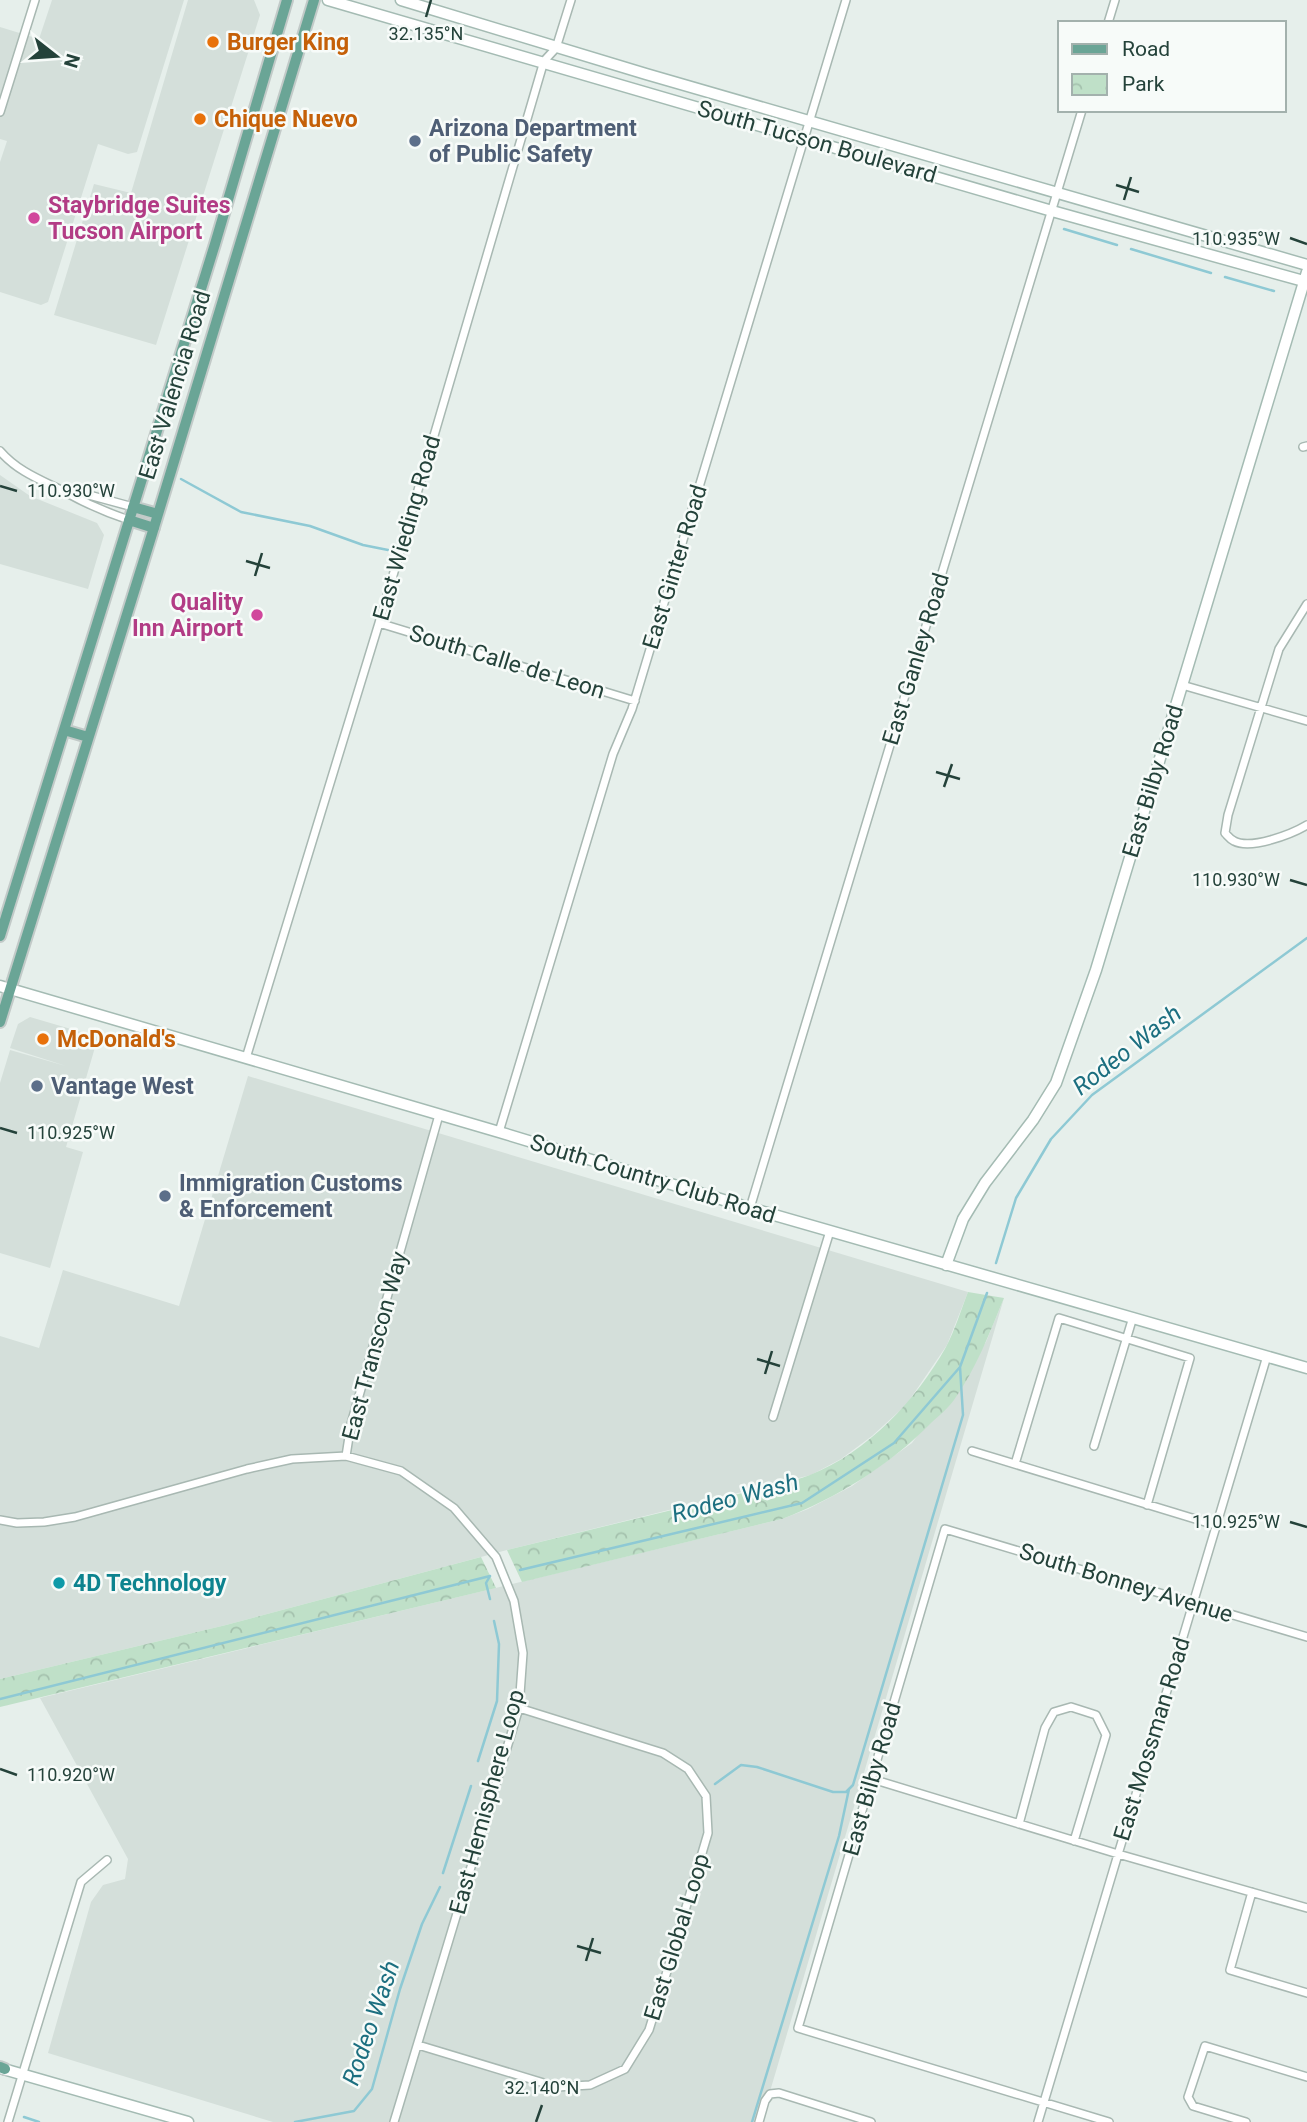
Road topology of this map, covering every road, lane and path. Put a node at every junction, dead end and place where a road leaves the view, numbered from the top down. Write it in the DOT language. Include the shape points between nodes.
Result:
graph roads {
  1 [pos="35,0"];
  2 [pos="288,0"];
  3 [pos="314,0"];
  4 [pos="328,0"];
  5 [pos="401,0"];
  6 [pos="571,0"];
  7 [pos="846,0"];
  8 [pos="1115,0"];
  9 [pos="1109,21"];
  10 [pos="556,48"];
  11 [pos="544,61"];
  12 [pos="0,112"];
  13 [pos="1081,112"];
  14 [pos="810,122"];
  15 [pos="805,140"];
  16 [pos="1057,194"];
  17 [pos="1052,211"];
  18 [pos="215,244"];
  19 [pos="238,251"];
  20 [pos="1307,265"];
  21 [pos="1306,278"];
  22 [pos="0,452"];
  23 [pos="69,494"];
  24 [pos="133,507"];
  25 [pos="158,514"];
  26 [pos="129,520"];
  27 [pos="154,528"];
  28 [pos="1307,604"];
  29 [pos="379,623"];
  30 [pos="1182,685"];
  31 [pos="635,701"];
  32 [pos="1260,707"];
  33 [pos="1307,721"];
  34 [pos="64,730"];
  35 [pos="88,737"];
  36 [pos="1307,825"];
  37 [pos="0,936"];
  38 [pos="5,988"];
  39 [pos="0,1022"];
  40 [pos="246,1058"];
  41 [pos="439,1115"];
  42 [pos="499,1132"];
  43 [pos="750,1208"];
  44 [pos="830,1231"];
  45 [pos="946,1265"];
  46 [pos="1133,1317"];
  47 [pos="1126,1339"];
  48 [pos="1266,1356"];
  49 [pos="1307,1368"];
  50 [pos="773,1417"];
  51 [pos="1094,1446"];
  52 [pos="972,1451"];
  53 [pos="346,1456"];
  54 [pos="1015,1464"];
  55 [pos="1147,1504"];
  56 [pos="0,1520"];
  57 [pos="1215,1525"];
  58 [pos="945,1529"];
  59 [pos="1193,1603"];
  60 [pos="1307,1637"];
  61 [pos="519,1707"];
  62 [pos="872,1779"];
  63 [pos="1019,1824"];
  64 [pos="1074,1841"];
  65 [pos="1118,1854"];
  66 [pos="107,1860"];
  67 [pos="1252,1892"];
  68 [pos="1307,1908"];
  69 [pos="1307,1993"];
  70 [pos="418,2045"];
  71 [pos="2,2068"];
  72 [pos="22,2074"];
  73 [pos="1307,2077"];
  74 [pos="1044,2102"];
  75 [pos="8,2122"];
  76 [pos="188,2122"];
  77 [pos="394,2122"];
  78 [pos="759,2122"];
  79 [pos="872,2122"];
  80 [pos="1038,2122"];
  81 [pos="1109,2122"];
  82 [pos="1246,2122"];
  1 -- 12 [label="street"];
  2 -- 18 [label="main road, East Valencia Road"];
  3 -- 19 [label="main road, East Valencia Road"];
  4 -- 11 [label="street, South Tucson Boulevard"];
  5 -- 10 [label="street, South Tucson Boulevard"];
  6 -- 10 [label="street, East Wieding Road"];
  7 -- 14 [label="street, East Ginter Road"];
  8 -- 9 [label="street"];
  10 -- 11 [label="street, East Wieding Road"];
  10 -- 14 [label="street, South Tucson Boulevard"];
  11 -- 15 [label="street, South Tucson Boulevard"];
  11 -- 29 [label="street, East Wieding Road"];
  13 -- 16 [label="street, East Ganley Road"];
  14 -- 15 [label="street, East Ginter Road"];
  14 -- 16 [label="street, South Tucson Boulevard"];
  15 -- 17 [label="street, South Tucson Boulevard"];
  15 -- 31 [label="street, East Ginter Road"];
  16 -- 17 [label="street, East Ganley Road"];
  16 -- 20 [label="street, South Tucson Boulevard"];
  17 -- 21 [label="street, South Tucson Boulevard"];
  17 -- 43 [label="street, East Ganley Road"];
  18 -- 19 [label="main road"];
  18 -- 24 [label="main road, East Valencia Road"];
  19 -- 25 [label="main road, East Valencia Road"];
  21 -- 30 [label="street, East Bilby Road"];
  22 -- 23 [label="street" via="38,481"];
  23 -- 24 [label="street"];
  23 -- 26 [label="street" via="85,505"];
  24 -- 25 [label="main road"];
  24 -- 26 [label="main road, East Valencia Road"];
  25 -- 27 [label="main road, East Valencia Road"];
  26 -- 27 [label="main road"];
  26 -- 34 [label="main road, East Valencia Road"];
  27 -- 35 [label="main road, East Valencia Road"];
  28 -- 32 [label="street" via="1279,649"];
  29 -- 31 [label="street, South Calle de Leon"];
  29 -- 40 [label="street, East Wieding Road"];
  30 -- 32 [label="street"];
  30 -- 45 [label="street, East Bilby Road" via="1096,970 1056,1083 963,1219"];
  31 -- 42 [label="street, East Ginter Road" via="610,763"];
  32 -- 33 [label="street"];
  32 -- 36 [label="street" via="1225,834 1247,844 1289,835"];
  34 -- 35 [label="main road"];
  34 -- 37 [label="main road, East Valencia Road"];
  35 -- 38 [label="main road, East Valencia Road"];
  38 -- 39 [label="main road, East Valencia Road"];
  38 -- 40 [label="street, South Country Club Road"];
  40 -- 41 [label="street, South Country Club Road"];
  41 -- 42 [label="street, South Country Club Road"];
  41 -- 53 [label="street, East Transcon Way" via="351,1424"];
  42 -- 43 [label="street, South Country Club Road"];
  43 -- 44 [label="street, South Country Club Road"];
  44 -- 45 [label="street, South Country Club Road"];
  44 -- 50 [label="street"];
  45 -- 46 [label="street, South Country Club Road"];
  46 -- 47 [label="street"];
  46 -- 48 [label="street, South Country Club Road"];
  47 -- 51 [label="street"];
  47 -- 54 [label="street" via="1059,1318"];
  47 -- 55 [label="street" via="1190,1358"];
  48 -- 49 [label="street, South Country Club Road"];
  48 -- 57 [label="street, East Mossman Road"];
  52 -- 54 [label="street"];
  53 -- 56 [label="street, East Hemisphere Loop" via="292,1459 247,1469 75,1517 44,1522"];
  53 -- 61 [label="street, East Hemisphere Loop" via="401,1471 454,1508 496,1557 514,1601 523,1653"];
  54 -- 55 [label="street"];
  55 -- 57 [label="street"];
  57 -- 59 [label="street, East Mossman Road"];
  58 -- 59 [label="street, South Bonney Avenue"];
  58 -- 62 [label="street, East Bilby Road"];
  59 -- 60 [label="street, South Bonney Avenue"];
  59 -- 65 [label="street, East Mossman Road"];
  61 -- 70 [label="street, East Hemisphere Loop"];
  61 -- 70 [label="street, East Global Loop" via="663,1753 688,1769 706,1796 708,1833 668,1968 649,2029 625,2069 590,2085 557,2087"];
  62 -- 63 [label="street"];
  62 -- 74 [label="street, East Bilby Road" via="797,2028"];
  63 -- 64 [label="street"];
  63 -- 64 [label="street" via="1045,1728 1054,1712 1071,1707 1096,1715 1105,1735"];
  64 -- 65 [label="street"];
  65 -- 67 [label="street"];
  65 -- 74 [label="street, East Mossman Road"];
  66 -- 72 [label="street" via="81,1882"];
  67 -- 68 [label="street"];
  67 -- 69 [label="street" via="1230,1970"];
  70 -- 77 [label="street, East Hemisphere Loop"];
  71 -- 72 [label="street"];
  72 -- 75 [label="street"];
  72 -- 76 [label="street"];
  73 -- 82 [label="street" via="1205,2046 1188,2096 1194,2106"];
  74 -- 80 [label="street, East Mossman Road"];
  74 -- 81 [label="street"];
  78 -- 79 [label="street" via="765,2101 770,2094 779,2093"];
}
